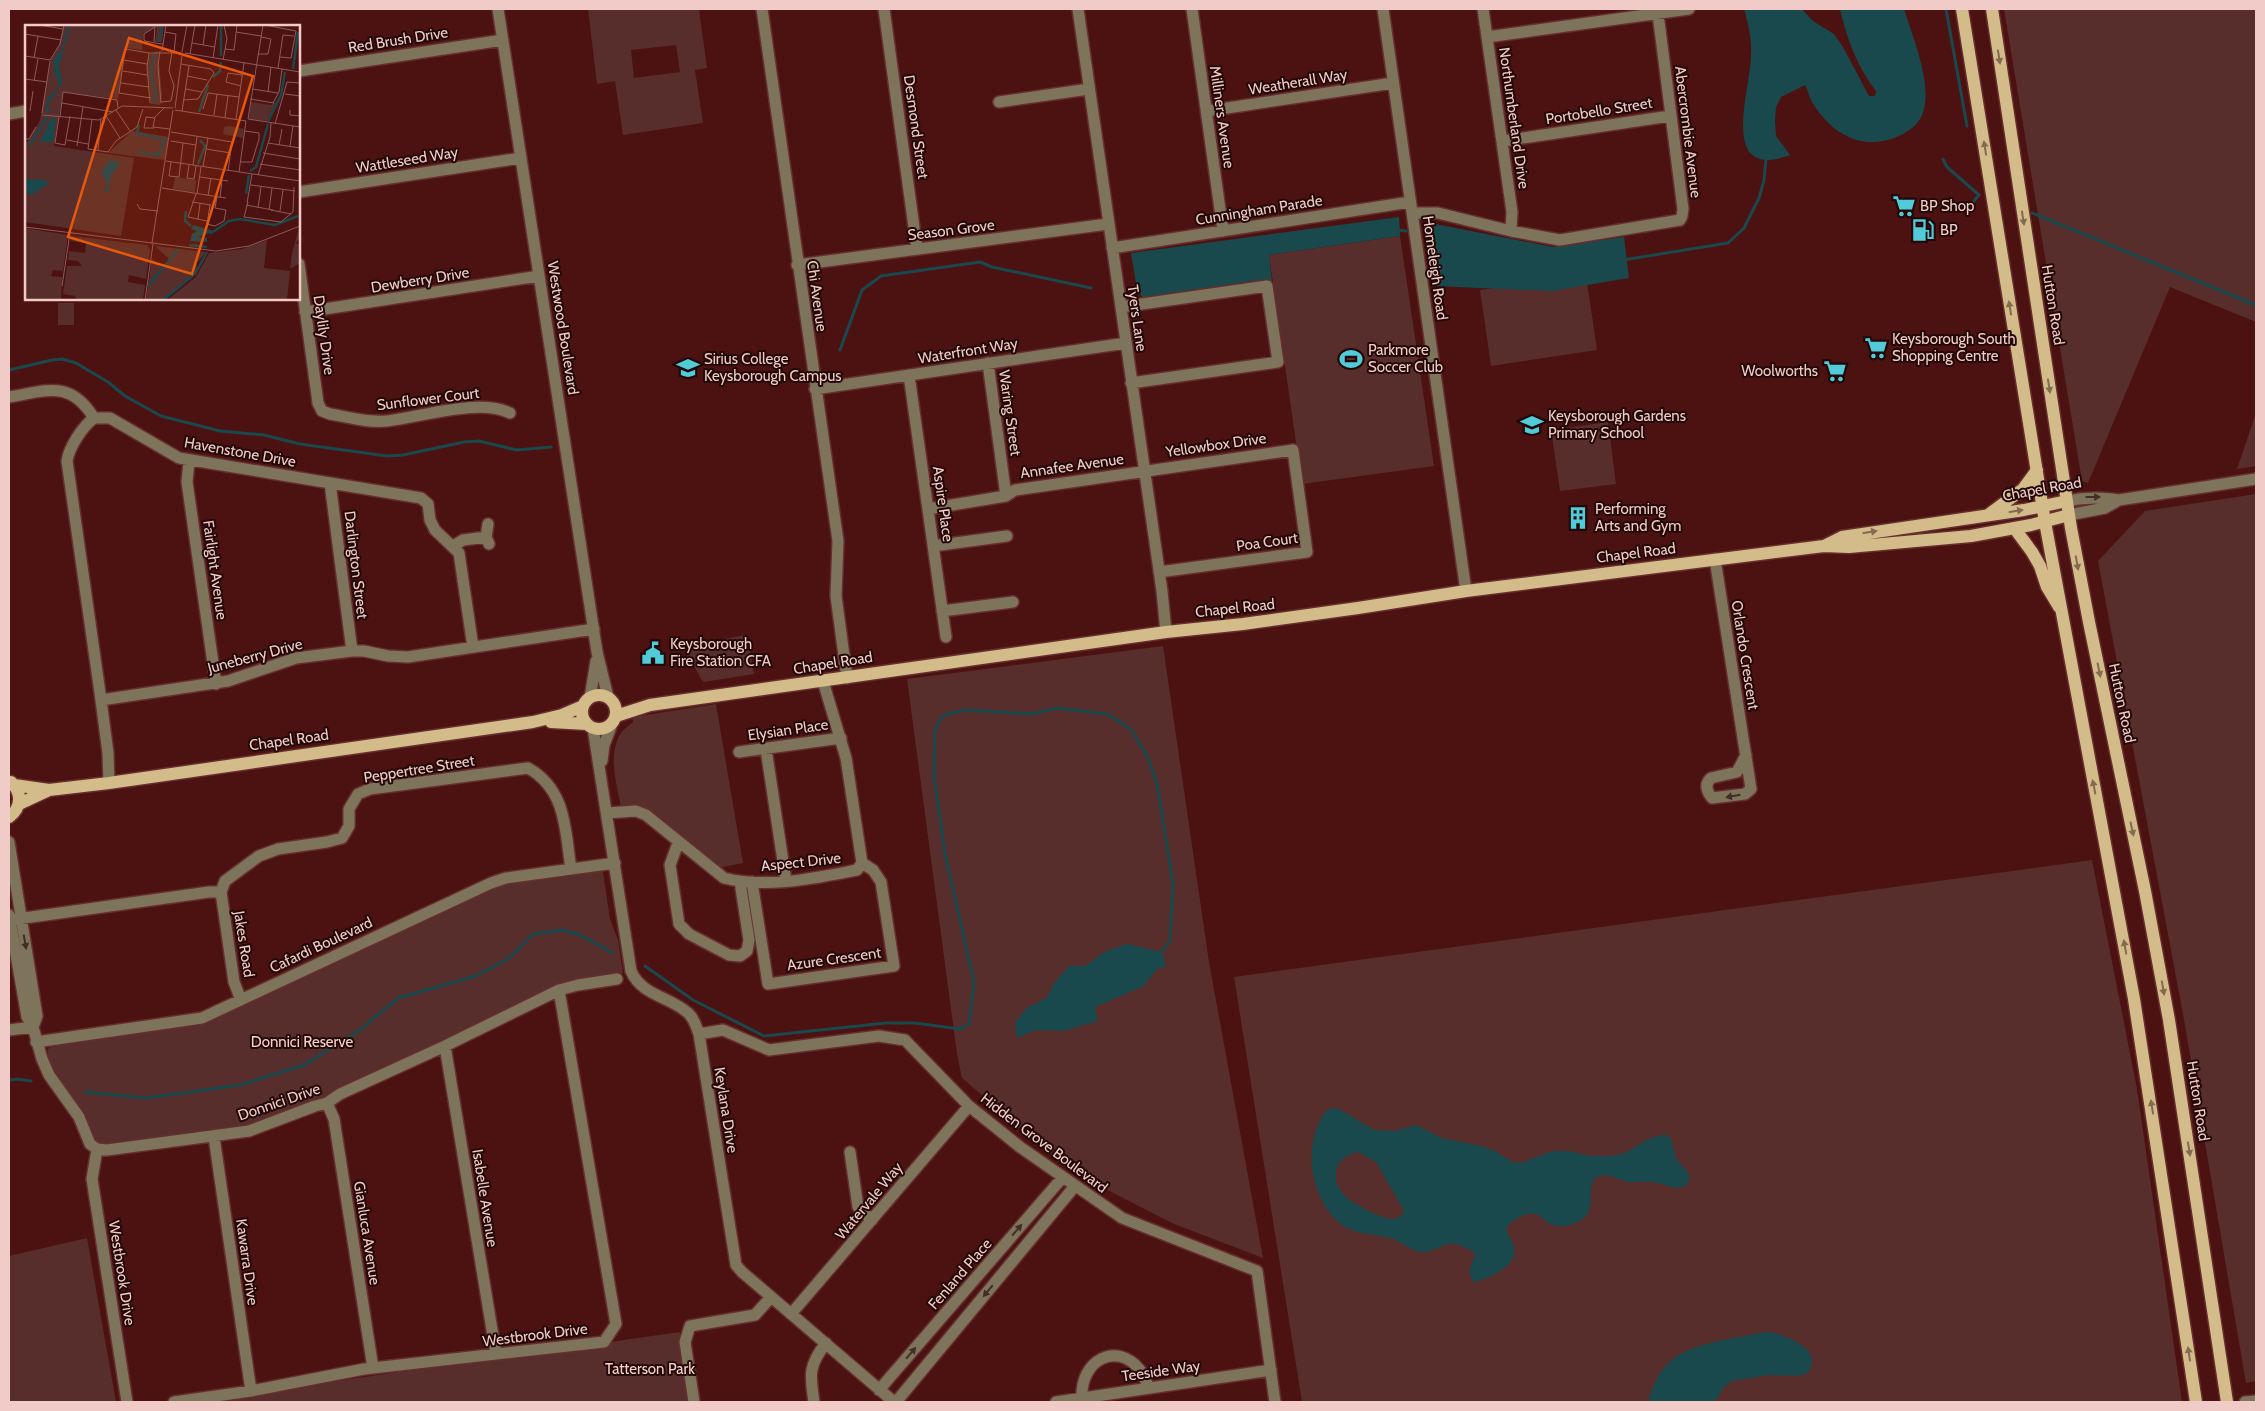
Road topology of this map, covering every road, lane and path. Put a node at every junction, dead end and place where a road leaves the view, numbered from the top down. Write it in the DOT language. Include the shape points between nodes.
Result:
graph roads {
  1 [pos="498,9"];
  2 [pos="762,9"];
  3 [pos="884,9"];
  4 [pos="1078,9"];
  5 [pos="1192,9"];
  6 [pos="1383,9"];
  7 [pos="1483,9"];
  8 [pos="1689,9"];
  9 [pos="1962,9"];
  10 [pos="1992,9"];
  11 [pos="1658,14"];
  12 [pos="1487,37"];
  13 [pos="503,40"];
  14 [pos="300,71"];
  15 [pos="1393,83"];
  16 [pos="1090,89"];
  17 [pos="999,102"];
  18 [pos="1206,111"];
  19 [pos="25,112"];
  20 [pos="9,114"];
  21 [pos="1670,116"];
  22 [pos="1502,141"];
  23 [pos="520,158"];
  24 [pos="300,192"];
  25 [pos="1411,208"];
  26 [pos="1108,224"];
  27 [pos="1223,230"];
  28 [pos="1511,231"];
  29 [pos="1112,248"];
  30 [pos="918,250"];
  31 [pos="797,265"];
  32 [pos="300,271"];
  33 [pos="540,276"];
  34 [pos="1120,307"];
  35 [pos="306,312"];
  36 [pos="1126,343"];
  37 [pos="988,363"];
  38 [pos="909,375"];
  39 [pos="1131,383"];
  40 [pos="815,389"];
  41 [pos="9,397"];
  42 [pos="321,410"];
  43 [pos="510,413"];
  44 [pos="94,418"];
  45 [pos="1292,450"];
  46 [pos="189,461"];
  47 [pos="1144,470"];
  48 [pos="2037,470"];
  49 [pos="2256,480"];
  50 [pos="330,483"];
  51 [pos="1006,496"];
  52 [pos="2119,500"];
  53 [pos="2067,501"];
  54 [pos="2043,506"];
  55 [pos="928,509"];
  56 [pos="1988,515"];
  57 [pos="2069,515"];
  58 [pos="2046,522"];
  59 [pos="488,524"];
  60 [pos="2015,528"];
  61 [pos="1007,536"];
  62 [pos="453,546"];
  63 [pos="933,546"];
  64 [pos="1824,546"];
  65 [pos="1715,559"];
  66 [pos="1159,572"];
  67 [pos="1466,591"];
  68 [pos="1014,602"];
  69 [pos="942,611"];
  70 [pos="2064,616"];
  71 [pos="594,629"];
  72 [pos="1166,632"];
  73 [pos="946,638"];
  74 [pos="473,647"];
  75 [pos="352,651"];
  76 [pos="597,652"];
  77 [pos="847,678"];
  78 [pos="823,681"];
  79 [pos="216,684"];
  80 [pos="610,699"];
  81 [pos="101,700"];
  82 [pos="587,702"];
  83 [pos="650,705"];
  84 [pos="614,720"];
  85 [pos="533,722"];
  86 [pos="590,726"];
  87 [pos="841,738"];
  88 [pos="766,749"];
  89 [pos="739,752"];
  90 [pos="1746,754"];
  91 [pos="113,782"];
  92 [pos="12,783"];
  93 [pos="602,784"];
  94 [pos="49,790"];
  95 [pos="19,804"];
  96 [pos="607,814"];
  97 [pos="9,817"];
  98 [pos="9,842"];
  99 [pos="678,843"];
  100 [pos="615,863"];
  101 [pos="862,863"];
  102 [pos="571,869"];
  103 [pos="786,881"];
  104 [pos="746,882"];
  105 [pos="221,892"];
  106 [pos="13,917"];
  107 [pos="617,979"];
  108 [pos="559,990"];
  109 [pos="241,1000"];
  110 [pos="33,1027"];
  111 [pos="9,1030"];
  112 [pos="699,1034"];
  113 [pos="36,1042"];
  114 [pos="445,1046"];
  115 [pos="327,1103"];
  116 [pos="969,1106"];
  117 [pos="214,1137"];
  118 [pos="97,1149"];
  119 [pos="850,1152"];
  120 [pos="1063,1177"];
  121 [pos="1075,1186"];
  122 [pos="872,1220"];
  123 [pos="771,1297"];
  124 [pos="791,1314"];
  125 [pos="826,1343"];
  126 [pos="496,1354"];
  127 [pos="373,1368"];
  128 [pos="1271,1370"];
  129 [pos="1149,1388"];
  130 [pos="879,1390"];
  131 [pos="251,1391"];
  132 [pos="1082,1398"];
  133 [pos="2256,1400"];
  134 [pos="127,1402"];
  135 [pos="174,1402"];
  136 [pos="694,1402"];
  137 [pos="814,1402"];
  138 [pos="895,1402"];
  139 [pos="1056,1402"];
  140 [pos="1275,1402"];
  141 [pos="2196,1402"];
  142 [pos="2227,1402"];
  143 [pos="2245,1402"];
  1 -- 13 [label="street, Westwood Boulevard"];
  2 -- 31 [label="street, Chi Avenue"];
  3 -- 30 [label="street, Desmond Street"];
  4 -- 16 [label="street, Tyers Lane"];
  5 -- 18 [label="street, Milliners Avenue"];
  6 -- 15 [label="street, Homeleigh Road"];
  7 -- 12 [label="street, Northumberland Drive"];
  8 -- 11 [label="street"];
  48 -- 9 [label="main road, one-way"];
  10 -- 53 [label="main road, Hutton Road, one-way"];
  11 -- 12 [label="street"];
  11 -- 21 [label="street, Abercrombie Avenue"];
  12 -- 22 [label="street, Northumberland Drive"];
  13 -- 14 [label="street, Red Brush Drive"];
  13 -- 23 [label="street, Westwood Boulevard"];
  15 -- 18 [label="street, Weatherall Way"];
  15 -- 25 [label="street, Homeleigh Road"];
  16 -- 17 [label="street"];
  16 -- 26 [label="street, Tyers Lane"];
  18 -- 27 [label="street, Milliners Avenue"];
  19 -- 20 [label="street"];
  21 -- 22 [label="street, Portobello Street"];
  21 -- 28 [label="street, Abercrombie Avenue" via="1682,209 1680,220 1560,240"];
  22 -- 28 [label="street, Northumberland Drive" via="1512,212"];
  23 -- 24 [label="street, Wattleseed Way"];
  23 -- 33 [label="street, Westwood Boulevard"];
  25 -- 27 [label="street, Cunningham Parade"];
  25 -- 28 [label="street, Abercrombie Avenue"];
  25 -- 67 [label="street, Homeleigh Road"];
  26 -- 29 [label="street, Tyers Lane"];
  26 -- 30 [label="street, Season Grove"];
  27 -- 29 [label="street, Cunningham Parade"];
  29 -- 34 [label="street, Tyers Lane"];
  30 -- 31 [label="street, Season Grove"];
  31 -- 40 [label="street, Chi Avenue"];
  32 -- 35 [label="street, Daylily Drive"];
  33 -- 35 [label="street, Dewberry Drive"];
  33 -- 71 [label="street, Westwood Boulevard"];
  34 -- 36 [label="street, Tyers Lane"];
  34 -- 39 [label="street" via="1268,286 1278,362"];
  35 -- 42 [label="street, Daylily Drive"];
  36 -- 37 [label="street, Waterfront Way"];
  36 -- 39 [label="street, Tyers Lane"];
  37 -- 38 [label="street, Waterfront Way"];
  37 -- 51 [label="street, Waring Street"];
  38 -- 40 [label="street, Waterfront Way"];
  38 -- 55 [label="street, Aspire Place"];
  39 -- 47 [label="street, Tyers Lane"];
  40 -- 77 [label="street, Chi Avenue" via="838,540 836,596"];
  41 -- 44 [label="street" via="64,391 84,404"];
  42 -- 43 [label="street, Sunflower Court" via="379,421 481,407"];
  44 -- 46 [label="street, Havenstone Drive" via="110,418 170,454"];
  44 -- 81 [label="street" via="70,451 68,461"];
  45 -- 47 [label="street, Yellowbox Drive"];
  45 -- 66 [label="street, Poa Court" via="1307,552"];
  46 -- 50 [label="street, Havenstone Drive"];
  46 -- 79 [label="street, Fairlight Avenue" via="187,482"];
  47 -- 51 [label="street, Annafee Avenue" via="1015,490"];
  47 -- 66 [label="street, Tyers Lane"];
  48 -- 54 [label="main road"];
  48 -- 56 [label="main road" via="2023,489"];
  49 -- 52 [label="street, Chapel Road"];
  50 -- 62 [label="street, Havenstone Drive" via="421,498 428,504 435,530"];
  50 -- 75 [label="street, Darlington Street"];
  51 -- 55 [label="street, Annafee Avenue"];
  53 -- 52 [label="street, Chapel Road, one-way" via="2082,497"];
  52 -- 57 [label="street, Chapel Road" via="2105,508"];
  53 -- 54 [label="main road, Chapel Road"];
  53 -- 57 [label="main road, Hutton Road"];
  56 -- 54 [label="main road, Chapel Road, one-way"];
  54 -- 58 [label="main road"];
  55 -- 63 [label="street, Aspire Place"];
  64 -- 56 [label="main road, Chapel Road, one-way" via="1842,537"];
  57 -- 58 [label="main road, Chapel Road"];
  57 -- 142 [label="main road, Hutton Road, one-way" via="2168,1012"];
  58 -- 60 [label="main road, Chapel Road"];
  58 -- 70 [label="main road"];
  59 -- 62 [label="street" via="488,541 463,540"];
  60 -- 64 [label="main road, Chapel Road" via="1849,547"];
  60 -- 70 [label="main road" via="2040,566 2047,587"];
  61 -- 63 [label="street"];
  62 -- 74 [label="street, Havenstone Drive" via="460,558"];
  63 -- 69 [label="street, Aspire Place"];
  64 -- 65 [label="main road, Chapel Road"];
  65 -- 67 [label="main road, Chapel Road"];
  65 -- 90 [label="street, Orlando Crescent"];
  66 -- 72 [label="street, Tyers Lane"];
  67 -- 72 [label="main road, Chapel Road" via="1268,621"];
  68 -- 69 [label="street"];
  69 -- 73 [label="street, Aspire Place"];
  141 -- 70 [label="main road, one-way" via="2138,1018"];
  71 -- 74 [label="street, Juneberry Drive"];
  71 -- 76 [label="street, Westwood Boulevard"];
  72 -- 77 [label="main road, Chapel Road"];
  74 -- 75 [label="street, Juneberry Drive" via="402,657"];
  75 -- 79 [label="street, Juneberry Drive" via="296,658"];
  76 -- 80 [label="street, Westwood Boulevard"];
  76 -- 82 [label="street, Westwood Boulevard"];
  77 -- 78 [label="main road, Chapel Road"];
  78 -- 83 [label="main road, Chapel Road"];
  78 -- 87 [label="street, Aspect Drive"];
  79 -- 81 [label="street, Juneberry Drive"];
  80 -- 82 [label="main road" via="599,695"];
  80 -- 83 [label="main road, Chapel Road"];
  80 -- 84 [label="main road" via="615,706"];
  81 -- 91 [label="street"];
  82 -- 85 [label="main road, Chapel Road" via="562,715"];
  82 -- 86 [label="main road" via="582,716"];
  83 -- 84 [label="main road, Chapel Road"];
  84 -- 86 [label="main road" via="603,729"];
  84 -- 93 [label="street, Keylana Drive" via="604,745"];
  85 -- 86 [label="main road, Chapel Road"];
  85 -- 91 [label="main road, Chapel Road"];
  86 -- 93 [label="street, Keylana Drive"];
  87 -- 88 [label="street, Elysian Place"];
  87 -- 101 [label="street, Aspect Drive"];
  88 -- 89 [label="street, Elysian Place"];
  88 -- 103 [label="street"];
  90 -- 90 [label="street, Orlando Crescent, one-way" via="1751,784 1749,792 1712,798 1706,789 1710,778 1736,772"];
  91 -- 94 [label="main road, Chapel Road"];
  92 -- 94 [label="main road, Chapel Road"];
  92 -- 95 [label="main road" via="18,791"];
  93 -- 96 [label="street, Keylana Drive"];
  94 -- 95 [label="main road, Chapel Road"];
  95 -- 97 [label="main road"];
  96 -- 99 [label="street, Aspect Drive" via="636,811 646,815"];
  96 -- 100 [label="street, Keylana Drive"];
  98 -- 106 [label="street"];
  99 -- 104 [label="street, Aspect Drive" via="724,878"];
  99 -- 104 [label="street" via="670,865 679,924 689,934 729,955 740,956 747,951"];
  100 -- 102 [label="street, Cafardi Boulevard"];
  100 -- 112 [label="street, Keylana Drive" via="630,965 635,979 687,1012"];
  101 -- 103 [label="street, Aspect Drive" via="857,870"];
  101 -- 104 [label="street, Azure Crescent" via="873,870 881,882 894,966 768,984"];
  102 -- 105 [label="street, Peppertree Street" via="565,816 558,799 538,773 528,768 358,794 349,809 349,826 342,838 278,849 259,856 225,881"];
  102 -- 109 [label="street, Cafardi Boulevard" via="491,883"];
  103 -- 104 [label="street, Aspect Drive"];
  105 -- 106 [label="street"];
  105 -- 109 [label="street, Jakes Road" via="234,982"];
  106 -- 110 [label="street" via="37,1016"];
  107 -- 108 [label="street, Donnici Drive"];
  108 -- 114 [label="street, Donnici Drive"];
  108 -- 126 [label="street, Westbrook Drive" via="616,1324 604,1342"];
  109 -- 113 [label="street, Cafardi Boulevard" via="202,1018"];
  110 -- 111 [label="street"];
  110 -- 113 [label="street"];
  112 -- 116 [label="street, Hidden Grove Boulevard" via="723,1030 769,1050 880,1036 905,1040"];
  112 -- 123 [label="street, Keylana Drive" via="736,1265"];
  113 -- 118 [label="street" via="49,1075 79,1117 90,1144"];
  114 -- 115 [label="street, Donnici Drive"];
  114 -- 126 [label="street, Isabelle Avenue"];
  115 -- 117 [label="street, Donnici Drive" via="249,1131"];
  115 -- 127 [label="street, Gianluca Avenue" via="334,1119"];
  116 -- 120 [label="street, Hidden Grove Boulevard"];
  116 -- 122 [label="street, Watervale Way"];
  117 -- 118 [label="street, Donnici Drive"];
  117 -- 131 [label="street, Kawarra Drive"];
  118 -- 134 [label="street, Westbrook Drive" via="92,1179"];
  119 -- 122 [label="street" via="858,1207"];
  120 -- 121 [label="street, Hidden Grove Boulevard"];
  130 -- 120 [label="street, Fenland Place, one-way"];
  121 -- 128 [label="street, Hidden Grove Boulevard" via="1122,1218 1257,1271"];
  121 -- 138 [label="street, Fenland Place, one-way"];
  122 -- 124 [label="street, Watervale Way"];
  123 -- 124 [label="street, Keylana Drive"];
  123 -- 136 [label="street" via="755,1315 690,1326 685,1342"];
  124 -- 125 [label="street, Keylana Drive"];
  125 -- 130 [label="street, Keylana Drive"];
  125 -- 137 [label="street" via="810,1373"];
  126 -- 127 [label="street, Westbrook Drive"];
  127 -- 131 [label="street, Westbrook Drive"];
  128 -- 129 [label="street, Teeside Way"];
  128 -- 140 [label="street, Hidden Grove Boulevard"];
  129 -- 132 [label="street, Teeside Way"];
  129 -- 132 [label="street" via="1132,1363 1116,1356 1103,1358 1092,1366 1084,1378"];
  130 -- 138 [label="street, Keylana Drive"];
  131 -- 135 [label="street, Westbrook Drive"];
  132 -- 139 [label="street, Teeside Way"];
  133 -- 143 [label="street"];
}
